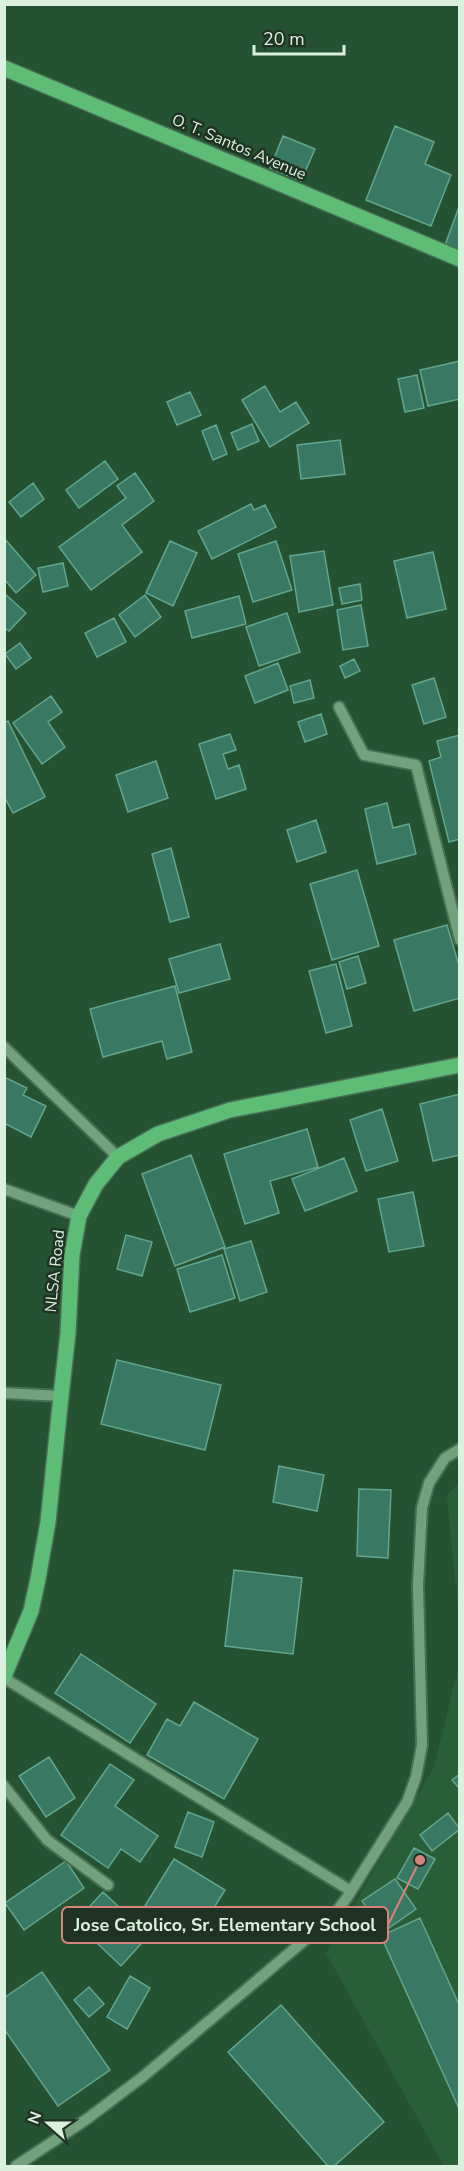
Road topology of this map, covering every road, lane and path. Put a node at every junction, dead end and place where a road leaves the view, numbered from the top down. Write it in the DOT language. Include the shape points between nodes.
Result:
graph roads {
  1 [pos="4,68"];
  2 [pos="459,259"];
  3 [pos="339,707"];
  4 [pos="459,940"];
  5 [pos="4,1047"];
  6 [pos="459,1065"];
  7 [pos="118,1157"];
  8 [pos="4,1189"];
  9 [pos="79,1216"];
  10 [pos="4,1393"];
  11 [pos="61,1396"];
  12 [pos="459,1449"];
  13 [pos="4,1677"];
  14 [pos="4,1786"];
  15 [pos="108,1884"];
  16 [pos="351,1891"];
  17 [pos="16,2166"];
  1 -- 2 [label="main road, O. T. Santos Avenue"];
  3 -- 4 [label="street" via="364,755 416,765"];
  5 -- 7 [label="street"];
  6 -- 7 [label="main road, NLSA Road" via="230,1110 158,1134"];
  7 -- 9 [label="main road, NLSA Road"];
  8 -- 9 [label="street"];
  9 -- 11 [label="main road, NLSA Road" via="72,1255"];
  10 -- 11 [label="street"];
  11 -- 13 [label="main road, NLSA Road" via="38,1579 31,1611"];
  12 -- 16 [label="street" via="445,1458 429,1483 422,1508 418,1585 422,1745 416,1778 407,1802"];
  13 -- 16 [label="street"];
  14 -- 15 [label="street" via="47,1840"];
  16 -- 17 [label="street" via="332,1917 145,2075"];
}
